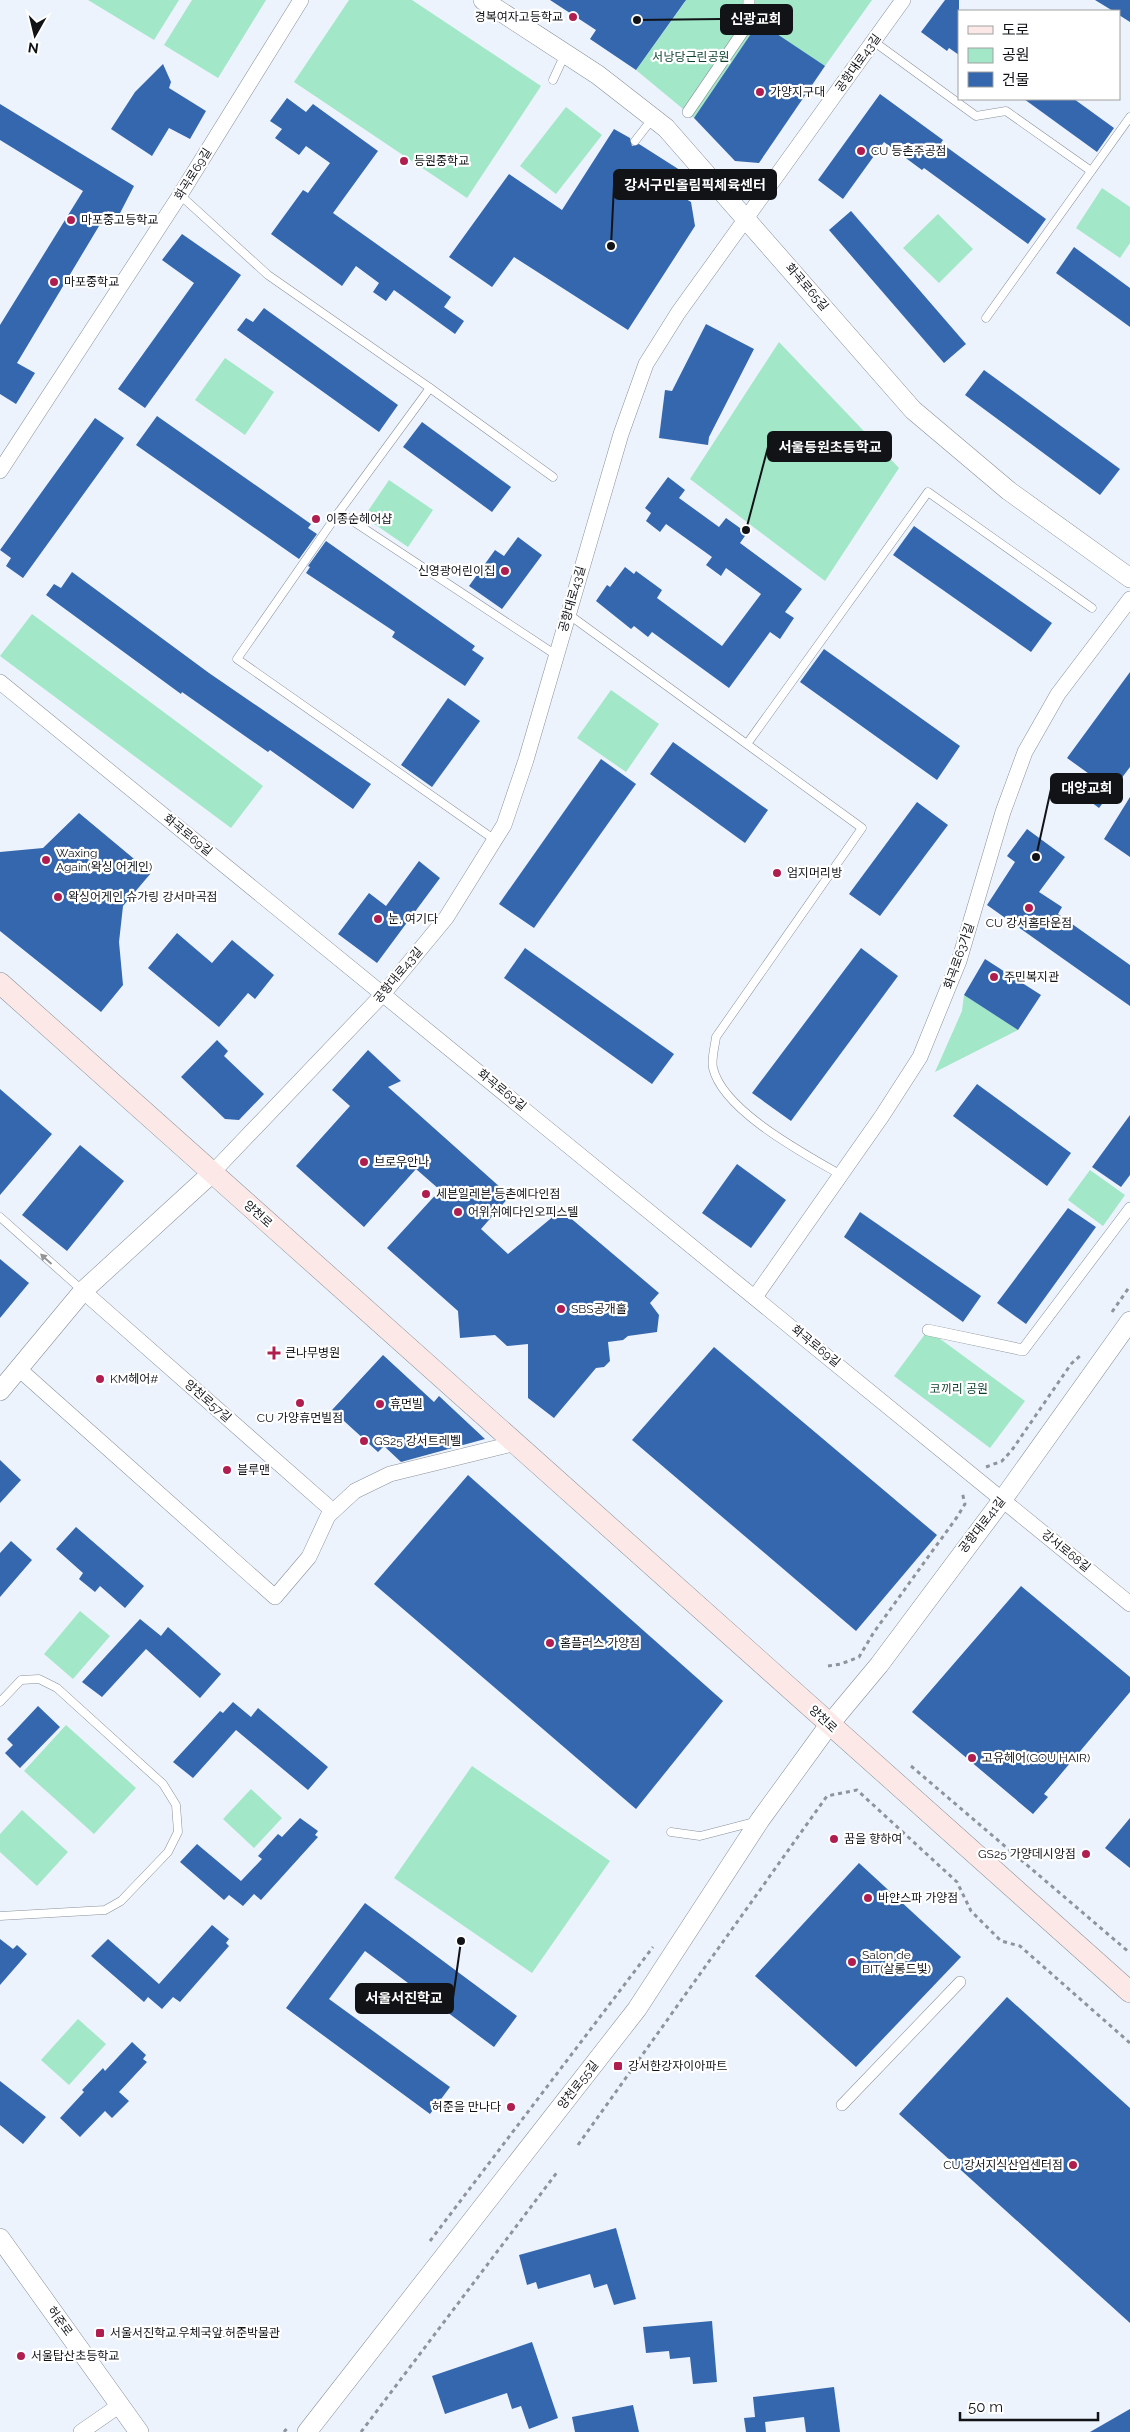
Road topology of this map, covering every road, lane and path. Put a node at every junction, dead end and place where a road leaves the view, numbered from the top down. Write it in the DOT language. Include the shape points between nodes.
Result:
graph roads {
  1 [pos="301,0"];
  2 [pos="483,0"];
  3 [pos="749,0"];
  4 [pos="903,0"];
  5 [pos="873,41"];
  6 [pos="565,54"];
  7 [pos="553,80"];
  8 [pos="688,112"];
  9 [pos="1130,117"];
  10 [pos="652,118"];
  11 [pos="635,141"];
  12 [pos="1091,171"];
  13 [pos="180,195"];
  14 [pos="746,218"];
  15 [pos="986,318"];
  16 [pos="430,388"];
  17 [pos="0,471"];
  18 [pos="552,477"];
  19 [pos="339,512"];
  20 [pos="1130,578"];
  21 [pos="1130,599"];
  22 [pos="1092,608"];
  23 [pos="568,614"];
  24 [pos="556,655"];
  25 [pos="0,682"];
  26 [pos="747,744"];
  27 [pos="495,840"];
  28 [pos="0,983"];
  29 [pos="384,993"];
  30 [pos="212,1174"];
  31 [pos="841,1175"];
  32 [pos="1130,1208"];
  33 [pos="0,1217"];
  34 [pos="1130,1286"];
  35 [pos="83,1291"];
  36 [pos="755,1297"];
  37 [pos="1108,1316"];
  38 [pos="1130,1321"];
  39 [pos="928,1330"];
  40 [pos="1086,1347"];
  41 [pos="20,1370"];
  42 [pos="0,1391"];
  43 [pos="516,1443"];
  44 [pos="981,1467"];
  45 [pos="962,1492"];
  46 [pos="1003,1499"];
  47 [pos="333,1511"];
  48 [pos="1130,1604"];
  49 [pos="828,1666"];
  50 [pos="0,1702"];
  51 [pos="829,1725"];
  52 [pos="910,1766"];
  53 [pos="760,1820"];
  54 [pos="671,1832"];
  55 [pos="0,1916"];
  56 [pos="659,1939"];
  57 [pos="1130,1953"];
  58 [pos="960,1982"];
  59 [pos="1126,1984"];
  60 [pos="1130,2043"];
  61 [pos="842,2105"];
  62 [pos="578,2145"];
  63 [pos="558,2171"];
  64 [pos="0,2238"];
  65 [pos="428,2243"];
  66 [pos="120,2405"];
  67 [pos="290,2424"];
  68 [pos="81,2432"];
  69 [pos="140,2432"];
  70 [pos="284,2432"];
  71 [pos="308,2432"];
  72 [pos="360,2432"];
  1 -- 13 [label="street, 화곡로69길"];
  2 -- 6 [label="street, 화곡로65길"];
  3 -- 8 [label="street" via="748,24"];
  4 -- 5 [label="street, 공항대로43길"];
  5 -- 12 [label="lane" via="976,116 1006,111"];
  5 -- 14 [label="street, 공항대로43길"];
  6 -- 7 [label="lane"];
  6 -- 10 [label="street, 화곡로65길" via="598,75"];
  9 -- 12 [label="lane"];
  10 -- 11 [label="lane"];
  10 -- 14 [label="street, 화곡로65길" via="666,128"];
  12 -- 15 [label="lane"];
  13 -- 16 [label="lane" via="268,275"];
  13 -- 17 [label="street, 화곡로69길"];
  14 -- 20 [label="street, 화곡로65길" via="913,410 1009,491"];
  14 -- 23 [label="street, 공항대로43길" via="646,364 621,434"];
  16 -- 18 [label="lane"];
  16 -- 19 [label="lane"];
  19 -- 24 [label="lane"];
  19 -- 27 [label="lane" via="237,659"];
  21 -- 31 [label="street, 화곡로63가길" via="1058,694 1025,752 1003,812 959,961 920,1057"];
  22 -- 26 [label="lane" via="928,492"];
  23 -- 24 [label="street, 공항대로43길"];
  23 -- 26 [label="lane"];
  24 -- 27 [label="street, 공항대로43길" via="526,760 504,825"];
  25 -- 29 [label="street, 화곡로69길"];
  26 -- 31 [label="lane" via="862,828 716,1037 712,1067 724,1091 767,1132"];
  27 -- 29 [label="street, 공항대로43길" via="446,918"];
  28 -- 30 [label="main road, 양천로"];
  29 -- 30 [label="street, 공항대로43길"];
  29 -- 36 [label="street, 화곡로69길"];
  30 -- 35 [label="street"];
  30 -- 43 [label="main road, 양천로"];
  31 -- 36 [label="street, 화곡로63가길"];
  32 -- 39 [label="street" via="1023,1350"];
  35 -- 33 [label="lane, 양천로57길, one-way"];
  34 -- 37 [label="path"];
  35 -- 41 [label="street"];
  35 -- 47 [label="street, 양천로57길"];
  36 -- 46 [label="street, 화곡로69길"];
  38 -- 46 [label="street, 공항대로41길"];
  40 -- 44 [label="path" via="1012,1450 1002,1461"];
  41 -- 42 [label="street"];
  41 -- 47 [label="street" via="275,1597 309,1557"];
  43 -- 47 [label="street" via="390,1474 355,1491"];
  43 -- 51 [label="main road, 양천로"];
  45 -- 49 [label="path" via="965,1504 957,1517 859,1657"];
  46 -- 48 [label="street, 강서로68길"];
  46 -- 51 [label="street, 공항대로41길"];
  50 -- 55 [label="lane" via="21,1680 39,1680 57,1688 163,1784 176,1806 178,1832 163,1857 121,1901 105,1910"];
  51 -- 53 [label="street, 양천로55길"];
  51 -- 59 [label="main road, 양천로"];
  52 -- 57 [label="path"];
  53 -- 54 [label="lane" via="700,1836"];
  53 -- 71 [label="street, 양천로55길" via="637,2010"];
  56 -- 65 [label="path"];
  58 -- 61 [label="street"];
  60 -- 62 [label="path" via="1020,1946 1001,1941 971,1911 957,1882 857,1790 827,1796"];
  63 -- 72 [label="path"];
  64 -- 66 [label="street, 허준로"];
  66 -- 68 [label="street"];
  66 -- 69 [label="street, 허준로"];
  67 -- 70 [label="path"];
}
